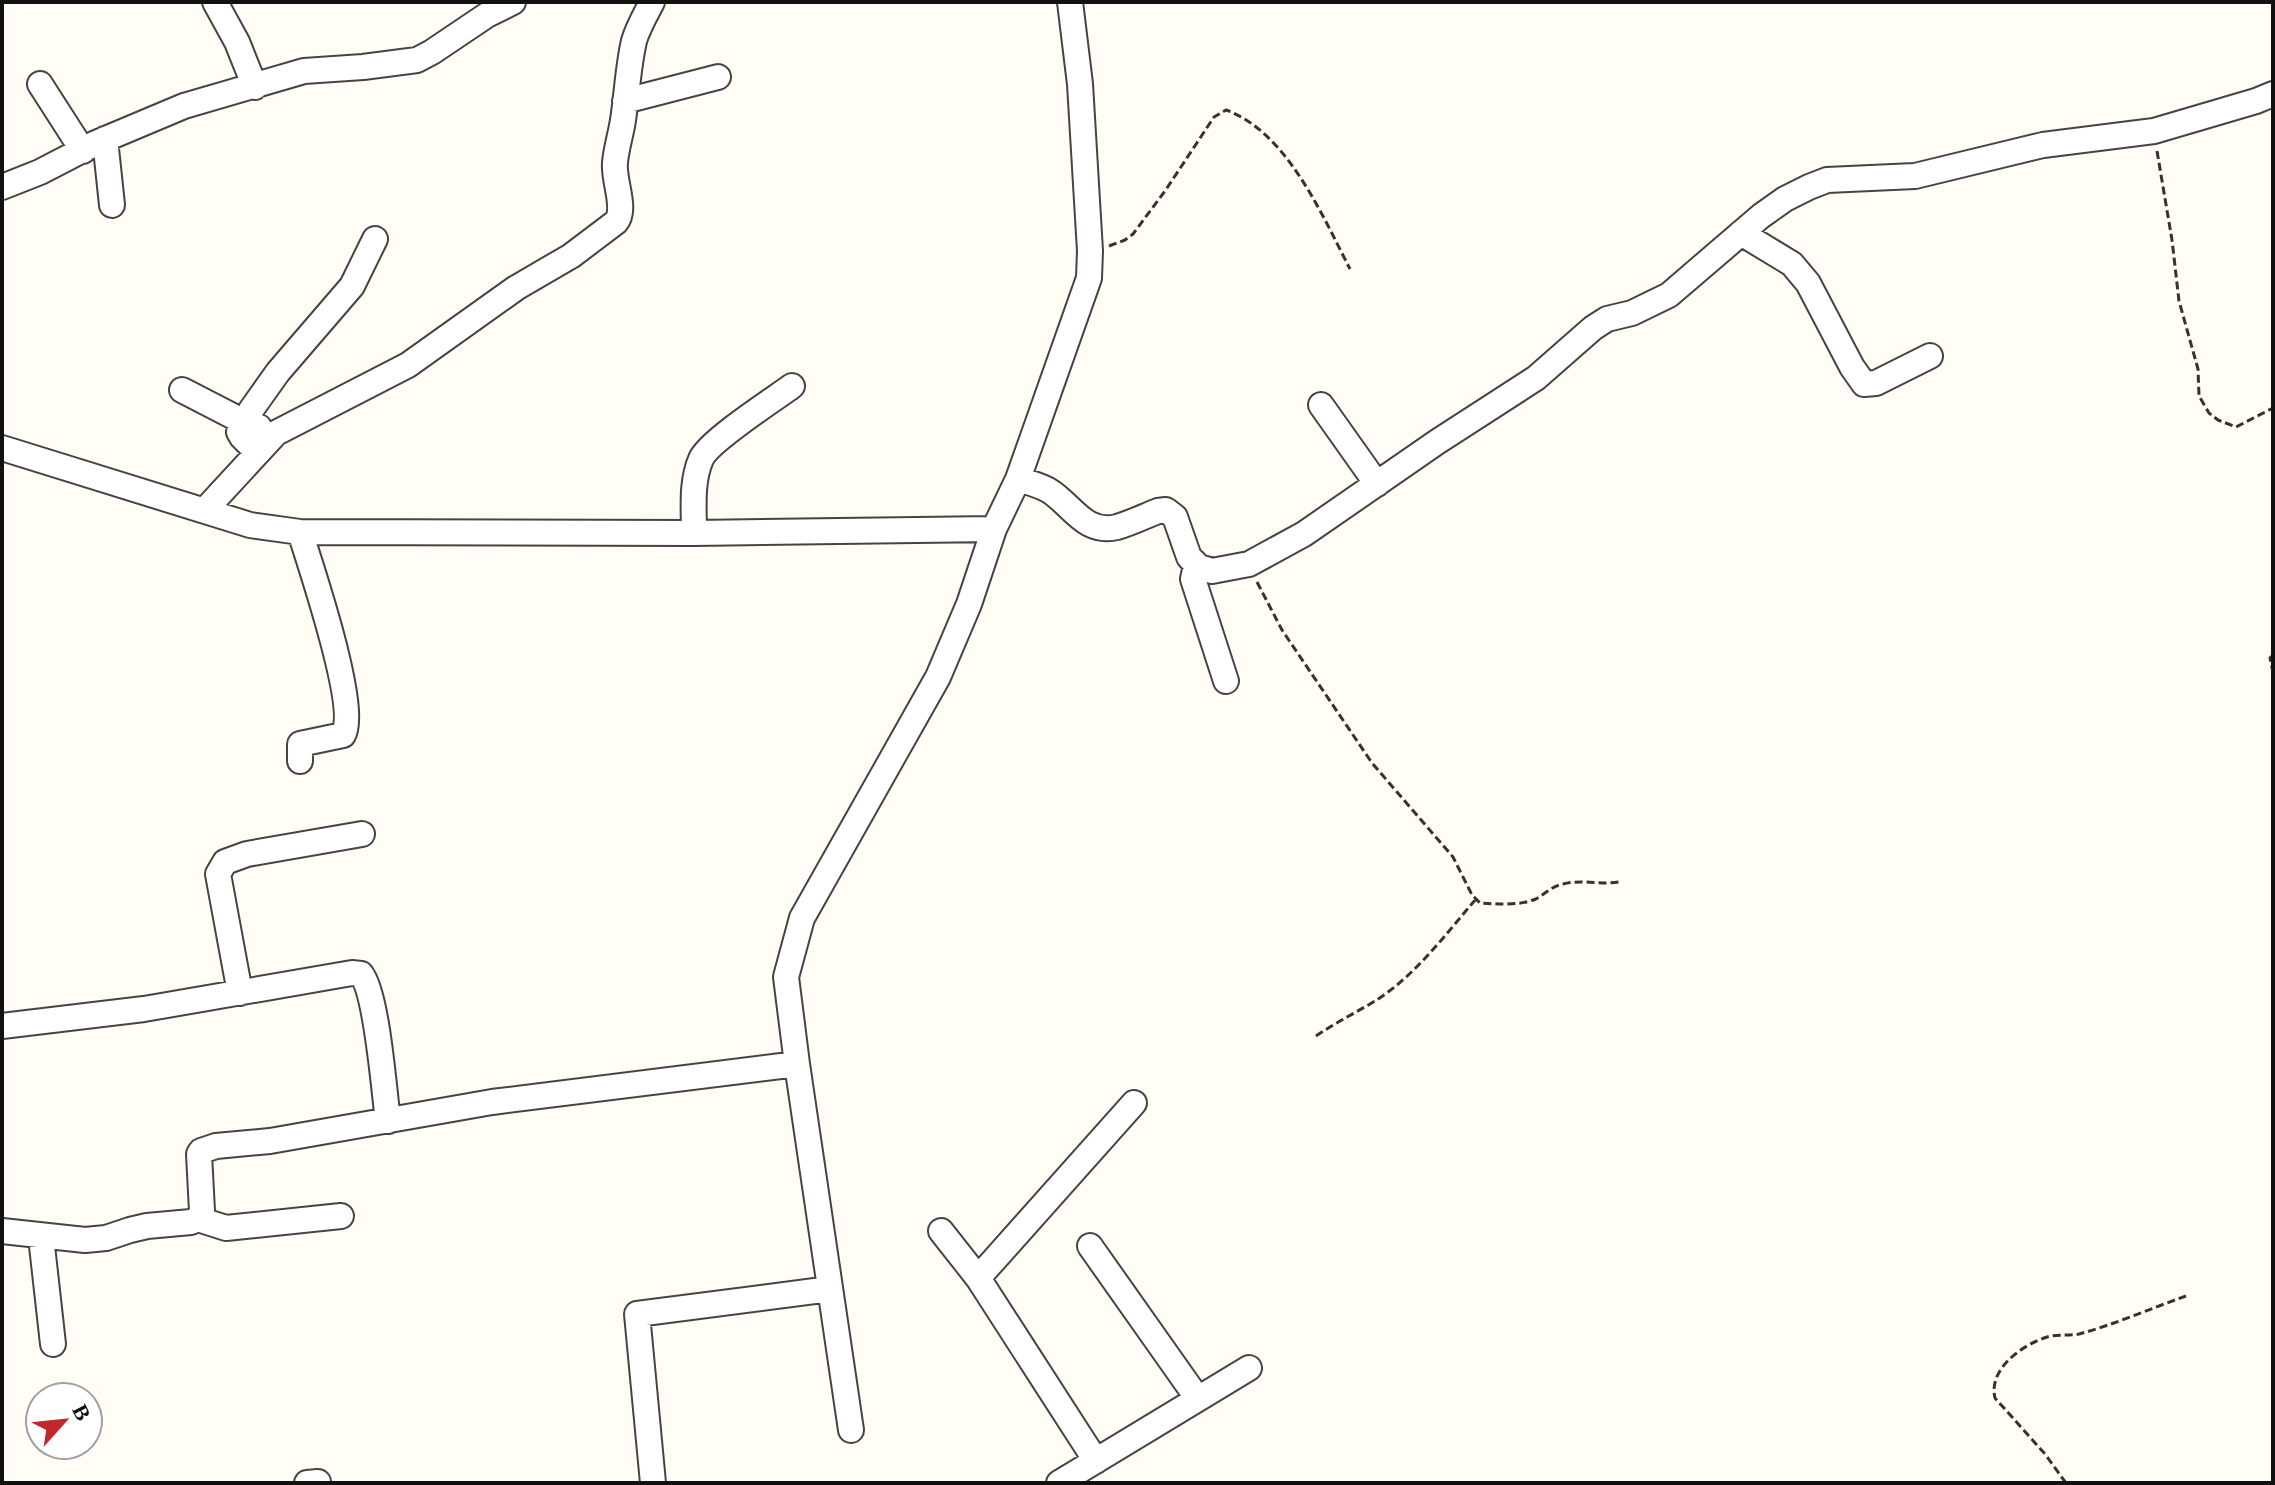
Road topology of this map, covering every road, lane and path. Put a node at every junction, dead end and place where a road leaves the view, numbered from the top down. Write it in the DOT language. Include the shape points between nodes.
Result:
graph roads {
  1 [pos="215,2"];
  2 [pos="513,2"];
  3 [pos="652,2"];
  4 [pos="1070,2"];
  5 [pos="718,77"];
  6 [pos="40,84"];
  7 [pos="255,87"];
  8 [pos="2273,94"];
  9 [pos="625,101"];
  10 [pos="2154,131"];
  11 [pos="105,139"];
  12 [pos="83,151"];
  13 [pos="2,187"];
  14 [pos="112,205"];
  15 [pos="1741,233"];
  16 [pos="375,239"];
  17 [pos="1090,251"];
  18 [pos="1350,269"];
  19 [pos="1930,356"];
  20 [pos="792,386"];
  21 [pos="182,390"];
  22 [pos="1321,405"];
  23 [pos="2273,408"];
  24 [pos="244,422"];
  25 [pos="276,433"];
  26 [pos="2,448"];
  27 [pos="257,452"];
  28 [pos="1018,479"];
  29 [pos="1377,484"];
  30 [pos="205,510"];
  31 [pos="994,529"];
  32 [pos="300,532"];
  33 [pos="694,533"];
  34 [pos="1249,564"];
  35 [pos="1196,565"];
  36 [pos="2273,655"];
  37 [pos="2273,672"];
  38 [pos="1226,681"];
  39 [pos="300,761"];
  40 [pos="362,834"];
  41 [pos="1619,882"];
  42 [pos="1476,899"];
  43 [pos="240,993"];
  44 [pos="2,1026"];
  45 [pos="1316,1036"];
  46 [pos="797,1064"];
  47 [pos="1134,1103"];
  48 [pos="388,1121"];
  49 [pos="341,1216"];
  50 [pos="198,1219"];
  51 [pos="2,1231"];
  52 [pos="941,1231"];
  53 [pos="41,1237"];
  54 [pos="1090,1246"];
  55 [pos="978,1278"];
  56 [pos="830,1289"];
  57 [pos="2186,1296"];
  58 [pos="53,1344"];
  59 [pos="1249,1368"];
  60 [pos="1198,1399"];
  61 [pos="851,1430"];
  62 [pos="1096,1461"];
  63 [pos="318,1482"];
  64 [pos="307,1483"];
  65 [pos="653,1483"];
  66 [pos="1059,1483"];
  67 [pos="2066,1483"];
  1 -- 7 [label="street"];
  2 -- 7 [label="street" via="417,60 304,71"];
  3 -- 9 [label="street" via="635,39"];
  4 -- 17 [label="street"];
  5 -- 9 [label="street"];
  6 -- 12 [label="street"];
  7 -- 11 [label="street" via="184,106"];
  8 -- 10 [label="street"];
  9 -- 25 [label="street" via="615,162 621,211 616,222 408,365"];
  10 -- 15 [label="street" via="2043,145 1915,176 1827,180 1785,199"];
  10 -- 23 [label="path" via="2199,396 2209,413 2236,427"];
  11 -- 12 [label="street"];
  11 -- 14 [label="street"];
  12 -- 13 [label="street"];
  15 -- 19 [label="street" via="1800,273 1864,384"];
  15 -- 29 [label="street" via="1669,295 1593,328 1536,378"];
  16 -- 24 [label="street" via="352,286 278,372"];
  17 -- 18 [label="path" via="1133,234 1214,117 1226,110 1260,129 1293,167"];
  17 -- 28 [label="street" via="1089,278"];
  20 -- 33 [label="street" via="702,456 694,480"];
  21 -- 24 [label="street"];
  22 -- 29 [label="street"];
  24 -- 25 [label="street"];
  24 -- 27 [label="street" via="239,432"];
  25 -- 27 [label="street"];
  26 -- 30 [label="street"];
  27 -- 30 [label="street"];
  28 -- 31 [label="street"];
  28 -- 35 [label="street" via="1046,489 1092,526 1114,528 1166,510 1178,522"];
  29 -- 34 [label="street"];
  30 -- 32 [label="street" via="250,525"];
  31 -- 33 [label="street"];
  31 -- 46 [label="street" via="938,677 802,918 786,977"];
  32 -- 33 [label="street"];
  32 -- 39 [label="street" via="337,659 347,723 343,735 300,744"];
  34 -- 35 [label="street" via="1212,571"];
  34 -- 42 [label="path" via="1282,630 1317,683 1372,763 1453,857"];
  35 -- 38 [label="street" via="1193,579"];
  36 -- 37 [label="path"];
  40 -- 43 [label="street" via="225,862 218,874"];
  41 -- 42 [label="path" via="1566,883 1523,903"];
  42 -- 45 [label="path" via="1409,974"];
  43 -- 44 [label="street"];
  43 -- 48 [label="street" via="361,974 373,1007"];
  46 -- 48 [label="street" via="492,1102"];
  46 -- 56 [label="street"];
  47 -- 55 [label="street"];
  48 -- 50 [label="street" via="201,1151"];
  49 -- 50 [label="street" via="226,1228"];
  50 -- 53 [label="street" via="106,1238"];
  51 -- 53 [label="street"];
  52 -- 55 [label="street"];
  53 -- 58 [label="street"];
  54 -- 60 [label="street"];
  55 -- 62 [label="street"];
  56 -- 61 [label="street"];
  56 -- 65 [label="street" via="637,1314"];
  57 -- 67 [label="path" via="2077,1334 2036,1341 2014,1355 1997,1376 1995,1398"];
  59 -- 60 [label="street"];
  60 -- 62 [label="street"];
  62 -- 66 [label="street"];
  63 -- 64 [label="street"];
}
